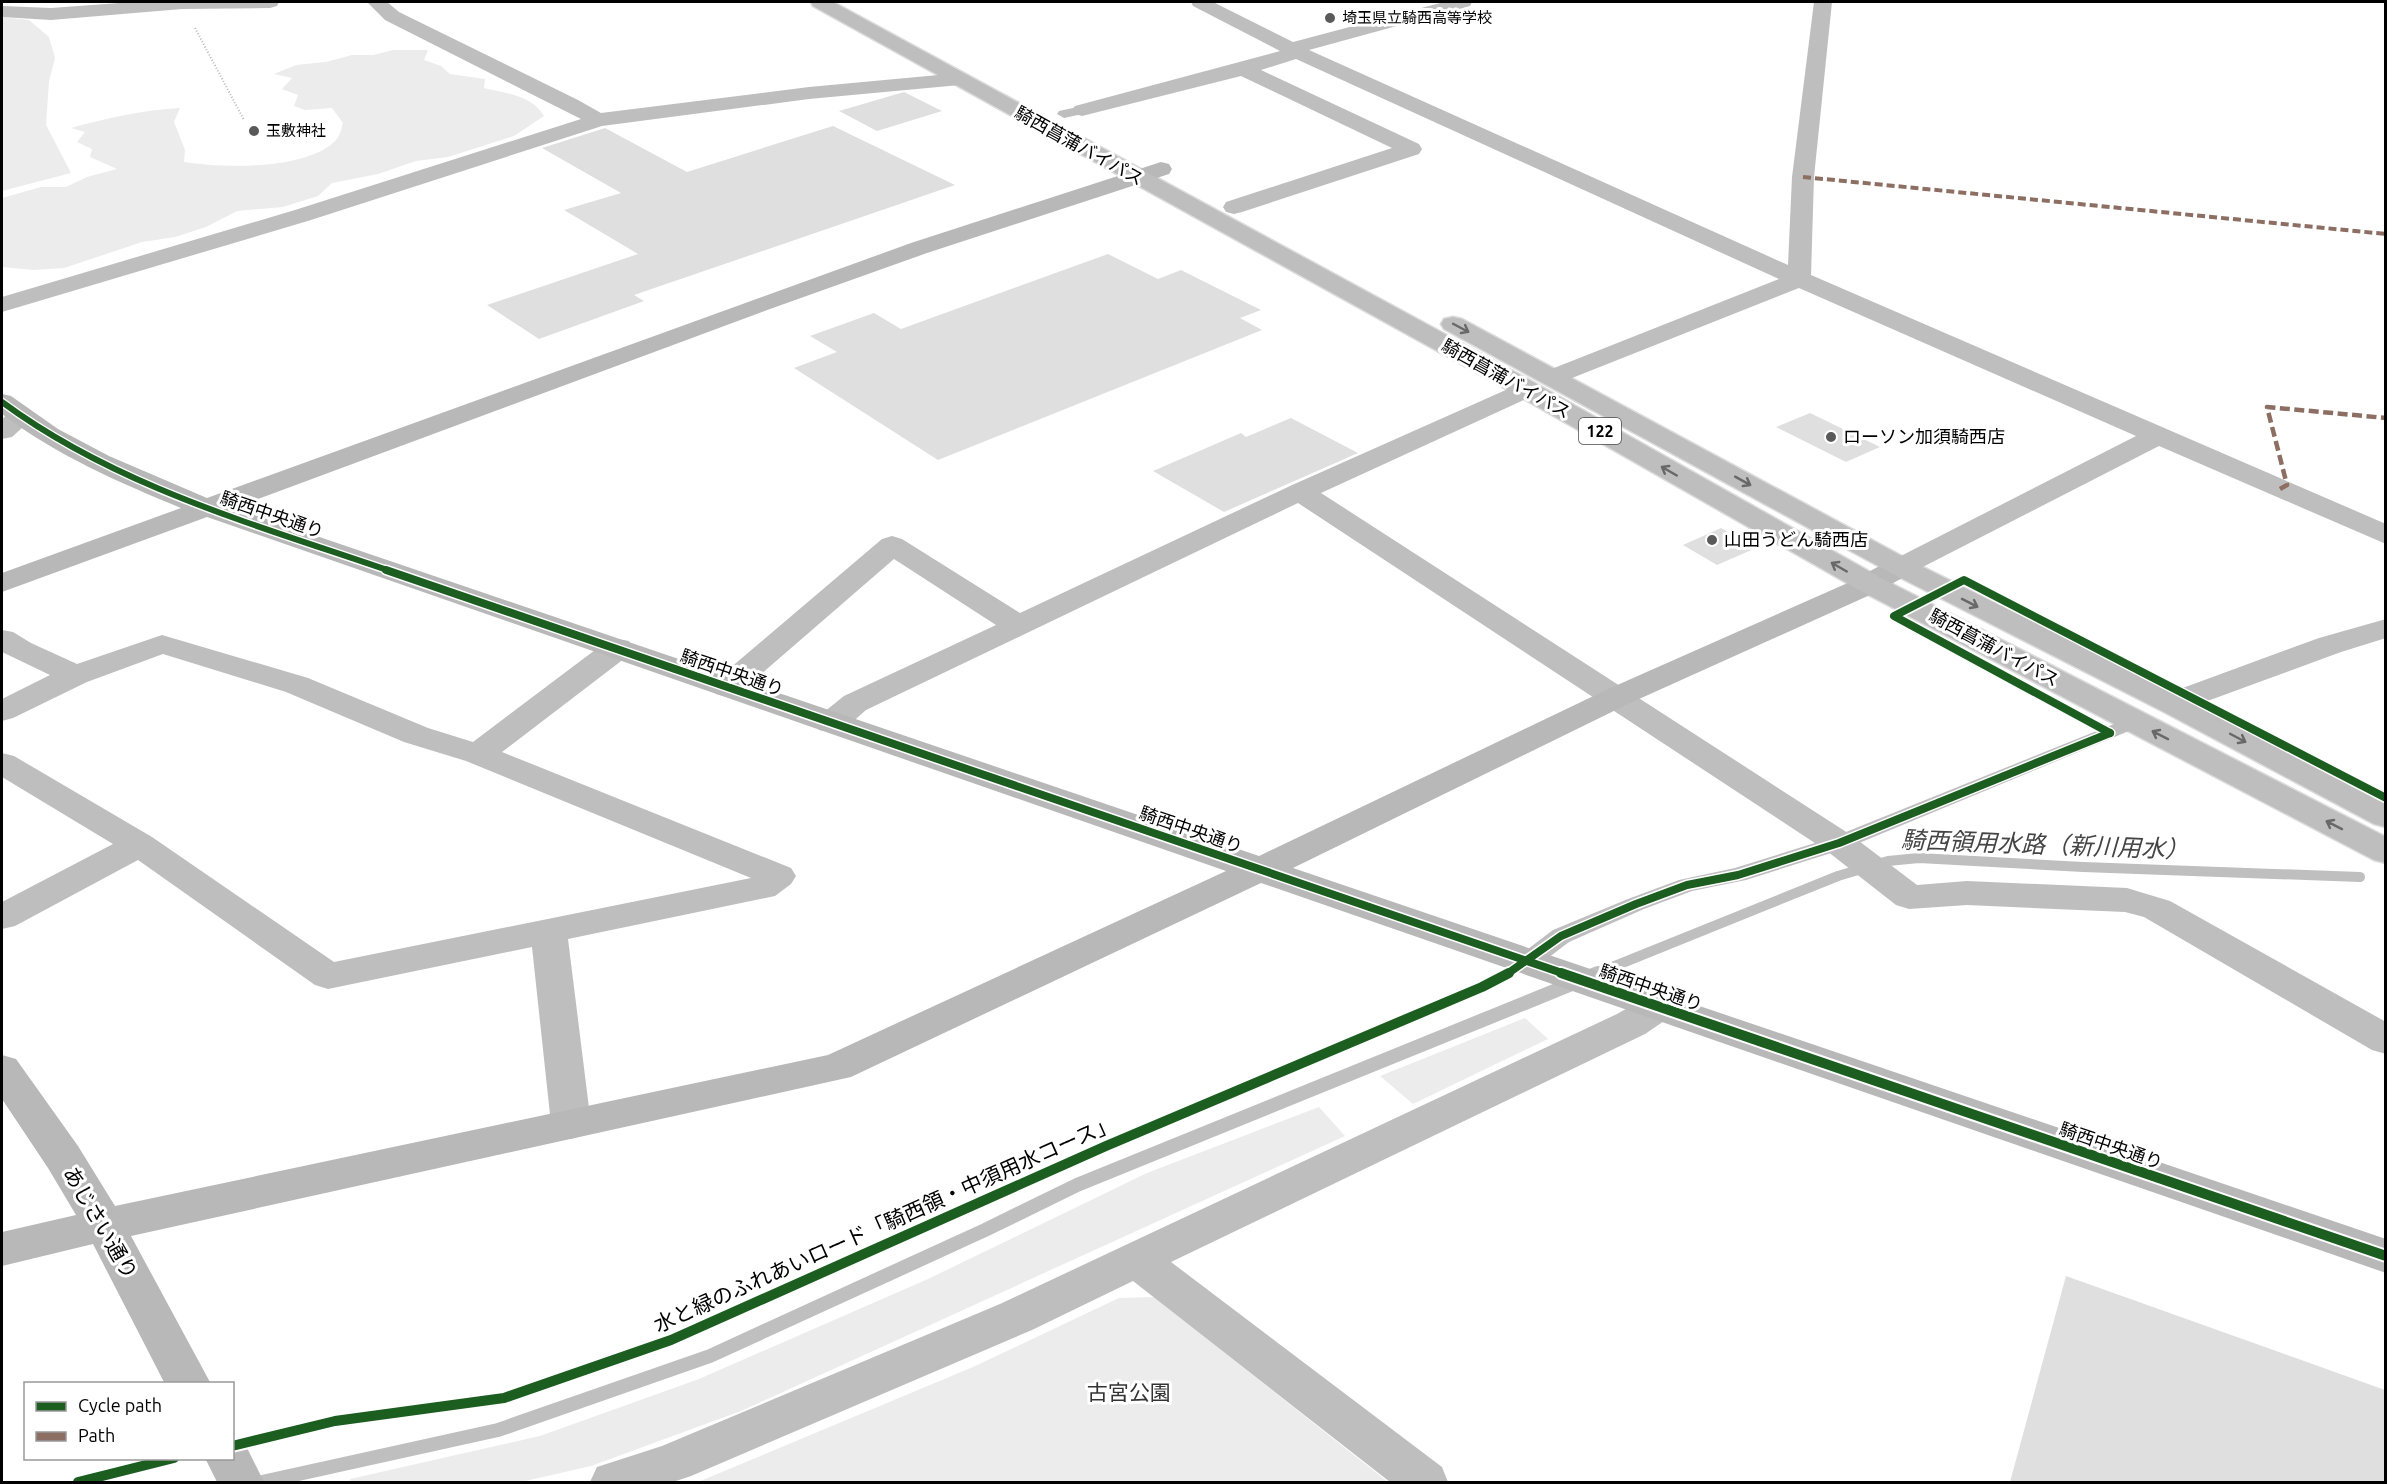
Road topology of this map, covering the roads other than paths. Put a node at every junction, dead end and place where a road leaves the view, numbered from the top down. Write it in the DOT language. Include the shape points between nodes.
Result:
graph roads {
  1 [pos="182,2"];
  2 [pos="270,2"];
  3 [pos="376,2"];
  4 [pos="820,2"];
  5 [pos="855,2"];
  6 [pos="1200,2"];
  7 [pos="1463,2"];
  8 [pos="1823,2"];
  9 [pos="2,12"];
  10 [pos="1292,49"];
  11 [pos="1243,69"];
  12 [pos="960,79"];
  13 [pos="1073,112"];
  14 [pos="598,120"];
  15 [pos="1161,169"];
  16 [pos="1134,176"];
  17 [pos="1234,207"];
  18 [pos="1799,279"];
  19 [pos="2,305"];
  20 [pos="1553,377"];
  21 [pos="1526,389"];
  22 [pos="8,417"];
  23 [pos="2157,436"];
  24 [pos="1300,492"];
  25 [pos="204,507"];
  26 [pos="2385,535"];
  27 [pos="1885,576"];
  28 [pos="2,583"];
  29 [pos="1019,626"];
  30 [pos="2385,629"];
  31 [pos="618,648"];
  32 [pos="8,649"];
  33 [pos="76,675"];
  34 [pos="727,687"];
  35 [pos="1617,697"];
  36 [pos="2175,705"];
  37 [pos="2,711"];
  38 [pos="2134,722"];
  39 [pos="831,723"];
  40 [pos="478,754"];
  41 [pos="2,763"];
  42 [pos="2385,816"];
  43 [pos="140,845"];
  44 [pos="1845,848"];
  45 [pos="2385,852"];
  46 [pos="1261,869"];
  47 [pos="2,917"];
  48 [pos="549,931"];
  49 [pos="1540,965"];
  50 [pos="1660,1006"];
  51 [pos="2385,1040"];
  52 [pos="2,1069"];
  53 [pos="571,1124"];
  54 [pos="104,1225"];
  55 [pos="2,1249"];
  56 [pos="2385,1256"];
  57 [pos="1137,1260"];
  58 [pos="187,1382"];
  59 [pos="229,1460"];
  60 [pos="241,1482"];
  61 [pos="614,1482"];
  62 [pos="1425,1482"];
  1 -- 2 [label="main road"];
  1 -- 9 [label="main road" via="51,14"];
  3 -- 14 [label="main road" via="392,16"];
  4 -- 12 [label="main road, 騎西菖蒲バイパス / 122"];
  5 -- 13 [label="main road, 騎西菖蒲バイパス / 122"];
  6 -- 10 [label="main road"];
  7 -- 10 [label="main road"];
  8 -- 18 [label="main road" via="1803,177"];
  10 -- 11 [label="main road" via="1289,55"];
  10 -- 18 [label="main road"];
  11 -- 13 [label="main road"];
  11 -- 17 [label="main road" via="1411,149"];
  12 -- 14 [label="main road" via="809,93"];
  12 -- 16 [label="main road, 騎西菖蒲バイパス / 122"];
  13 -- 15 [label="main road, 騎西菖蒲バイパス / 122"];
  14 -- 19 [label="main road" via="303,215"];
  15 -- 16 [label="street"];
  15 -- 17 [label="main road, 騎西菖蒲バイパス / 122"];
  16 -- 21 [label="main road, 騎西菖蒲バイパス / 122"];
  16 -- 25 [label="street" via="772,300"];
  17 -- 20 [label="main road, 騎西菖蒲バイパス / 122, one-way"];
  18 -- 20 [label="main road"];
  18 -- 23 [label="main road"];
  20 -- 27 [label="main road, 騎西菖蒲バイパス / 122, one-way"];
  21 -- 24 [label="main road"];
  27 -- 21 [label="main road, 騎西菖蒲バイパス / 122, one-way"];
  22 -- 25 [label="street, 騎西中央通り"];
  23 -- 26 [label="main road"];
  23 -- 27 [label="main road"];
  24 -- 29 [label="main road"];
  24 -- 35 [label="main road"];
  25 -- 28 [label="street"];
  25 -- 31 [label="street, 騎西中央通り"];
  27 -- 35 [label="street"];
  27 -- 36 [label="main road, 騎西菖蒲バイパス / 122, one-way"];
  27 -- 38 [label="main road, 騎西菖蒲バイパス / 122"];
  29 -- 34 [label="main road" via="892,545"];
  29 -- 39 [label="main road" via="855,703"];
  30 -- 36 [label="main road" via="2319,648"];
  31 -- 34 [label="street, 騎西中央通り"];
  31 -- 40 [label="main road"];
  32 -- 33 [label="main road"];
  33 -- 37 [label="main road"];
  33 -- 40 [label="main road" via="162,644 297,685 416,735"];
  34 -- 39 [label="street, 騎西中央通り"];
  35 -- 44 [label="main road"];
  35 -- 46 [label="street"];
  36 -- 42 [label="main road, 騎西菖蒲バイパス / 122, one-way"];
  38 -- 44 [label="lane"];
  45 -- 38 [label="main road, 騎西菖蒲バイパス / 122, one-way"];
  39 -- 46 [label="street, 騎西中央通り"];
  40 -- 48 [label="main road" via="778,876 762,888"];
  41 -- 43 [label="main road"];
  43 -- 47 [label="main road"];
  43 -- 48 [label="main road" via="328,976"];
  44 -- 49 [label="lane" via="1687,885 1636,903 1561,936"];
  44 -- 51 [label="main road" via="1909,897 1967,893 2127,900 2157,909"];
  46 -- 49 [label="street, 騎西中央通り"];
  46 -- 53 [label="street" via="837,1067"];
  48 -- 53 [label="main road"];
  49 -- 50 [label="street, 騎西中央通り"];
  50 -- 56 [label="street, 騎西中央通り"];
  50 -- 57 [label="main road" via="1631,1024"];
  52 -- 54 [label="street, あじさい通り"];
  53 -- 54 [label="street"];
  54 -- 55 [label="street"];
  54 -- 58 [label="street, あじさい通り"];
  57 -- 61 [label="main road" via="1016,1317 674,1462"];
  57 -- 62 [label="main road"];
  59 -- 60 [label="street"];
}
